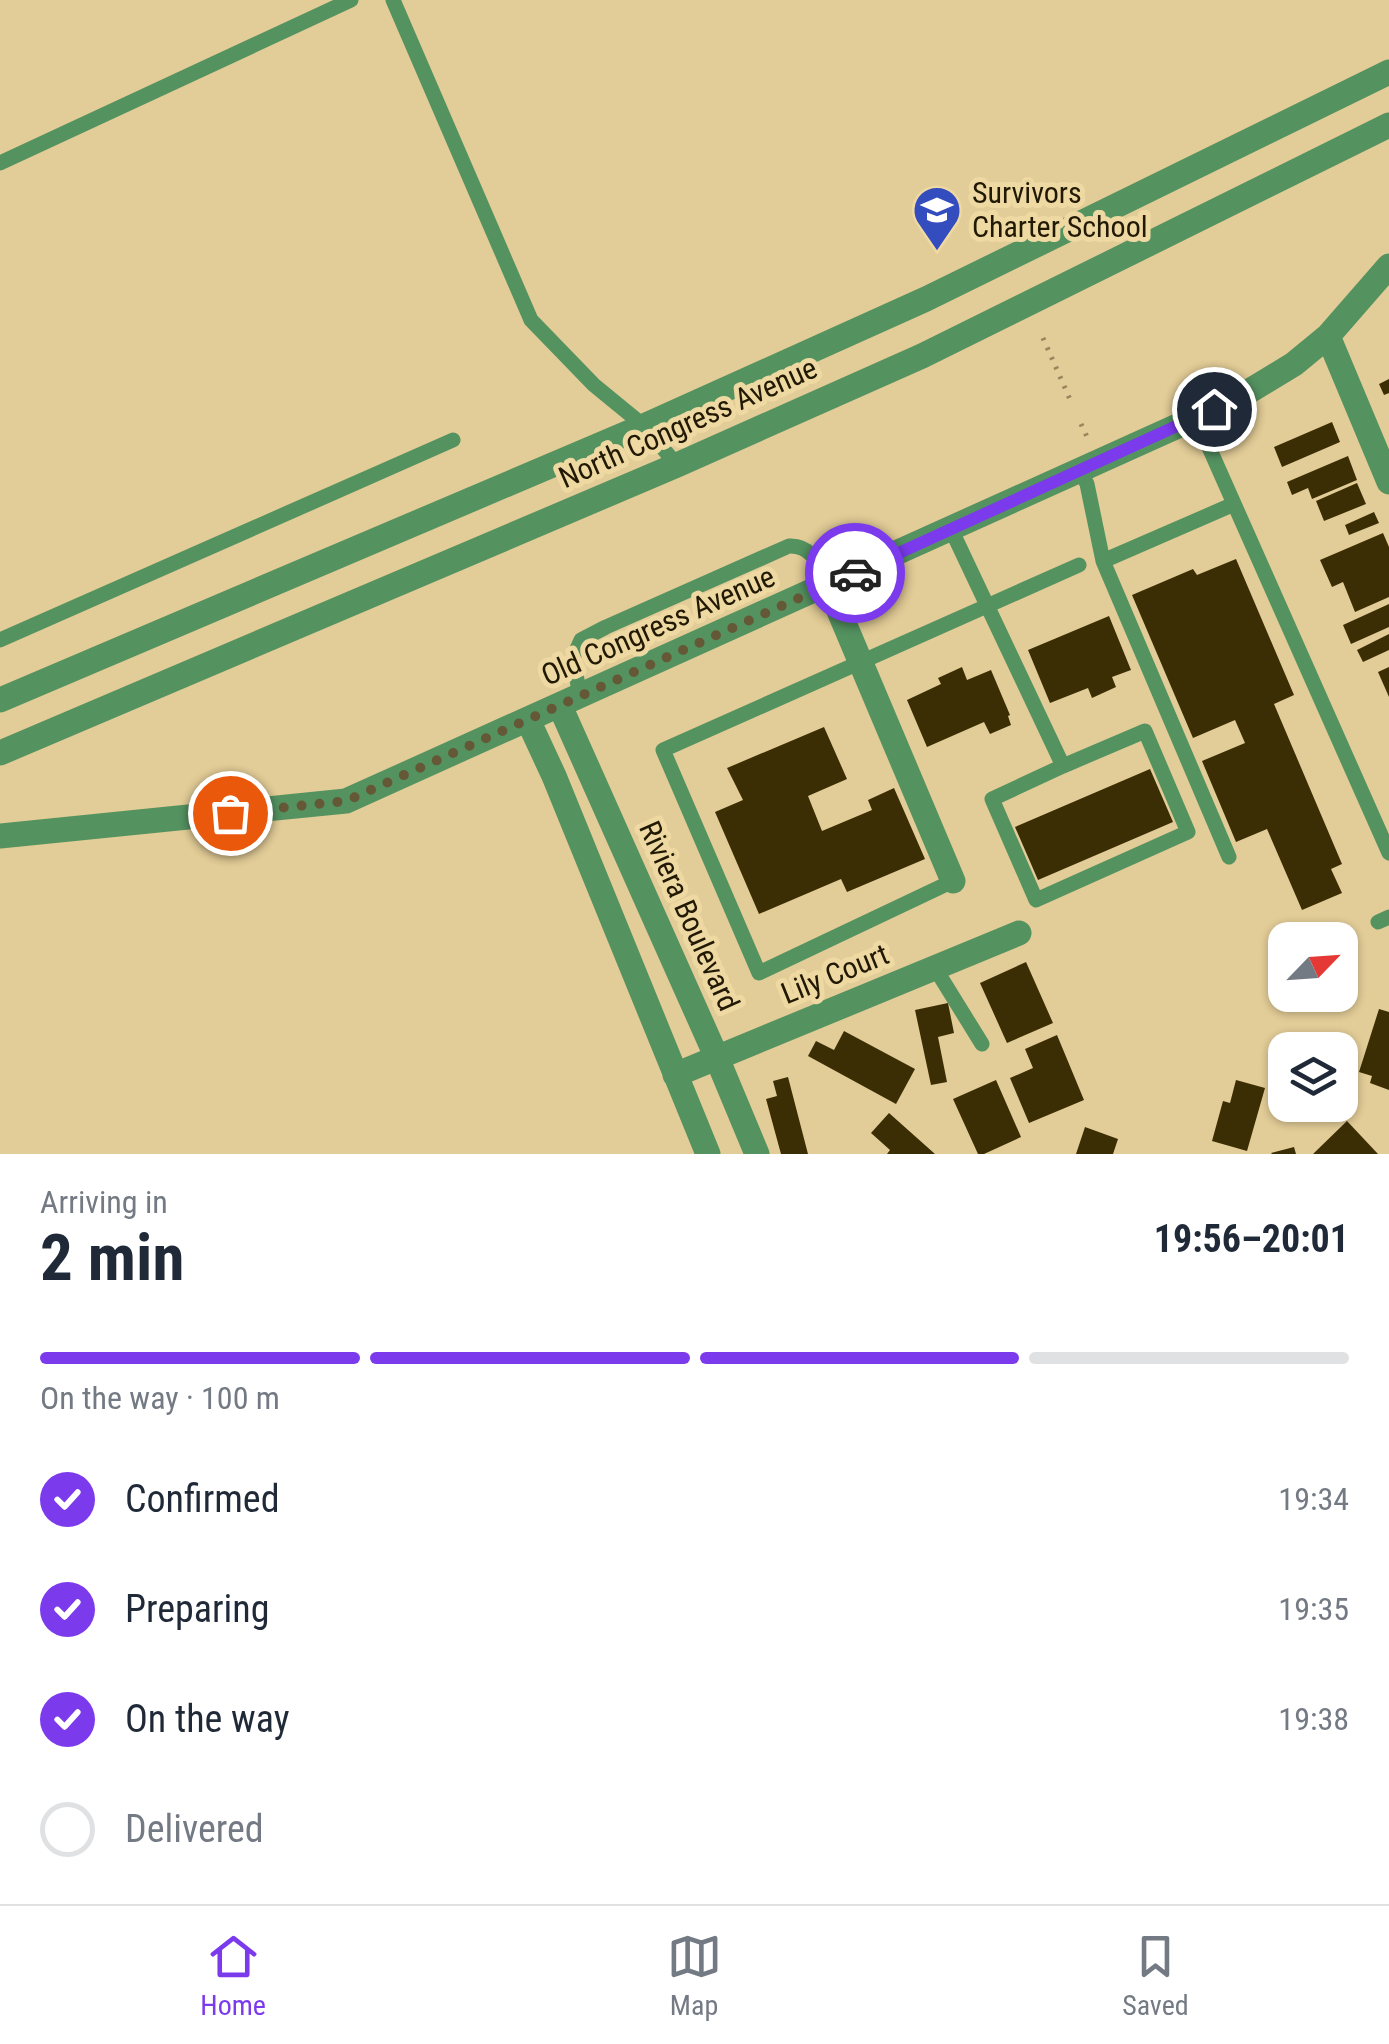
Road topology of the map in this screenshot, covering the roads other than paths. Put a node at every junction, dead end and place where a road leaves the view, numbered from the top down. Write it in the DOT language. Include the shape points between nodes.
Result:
graph roads {
  1 [pos="350,0"];
  2 [pos="393,0"];
  3 [pos="1389,72"];
  4 [pos="1389,125"];
  5 [pos="0,162"];
  6 [pos="1389,266"];
  7 [pos="1328,336"];
  8 [pos="1196,418"];
  9 [pos="644,426"];
  10 [pos="453,440"];
  11 [pos="677,465"];
  12 [pos="1080,470"];
  13 [pos="1389,482"];
  14 [pos="1234,504"];
  15 [pos="951,529"];
  16 [pos="1103,561"];
  17 [pos="1079,565"];
  18 [pos="828,585"];
  19 [pos="987,606"];
  20 [pos="0,640"];
  21 [pos="860,662"];
  22 [pos="0,700"];
  23 [pos="570,701"];
  24 [pos="528,720"];
  25 [pos="0,754"];
  26 [pos="1062,766"];
  27 [pos="0,836"];
  28 [pos="1389,853"];
  29 [pos="1229,857"];
  30 [pos="954,881"];
  31 [pos="1019,933"];
  32 [pos="935,968"];
  33 [pos="982,1044"];
  34 [pos="717,1058"];
  35 [pos="675,1075"];
  36 [pos="708,1154"];
  37 [pos="757,1154"];
  1 -- 5 [label="lane"];
  2 -- 9 [label="lane" via="531,320"];
  3 -- 9 [label="street, North Congress Avenue" via="926,299"];
  4 -- 11 [label="street, North Congress Avenue" via="922,356"];
  6 -- 7 [label="street, Old Congress Avenue"];
  7 -- 8 [label="street, Old Congress Avenue" via="1264,384"];
  7 -- 13 [label="street"];
  8 -- 12 [label="street, Old Congress Avenue"];
  8 -- 14 [label="lane"];
  9 -- 11 [label="lane"];
  9 -- 22 [label="street, North Congress Avenue"];
  10 -- 20 [label="lane"];
  11 -- 25 [label="street, North Congress Avenue"];
  12 -- 15 [label="street, Old Congress Avenue"];
  12 -- 16 [label="lane"];
  14 -- 16 [label="lane"];
  14 -- 28 [label="lane"];
  15 -- 18 [label="street, Old Congress Avenue"];
  15 -- 19 [label="lane"];
  16 -- 29 [label="lane"];
  17 -- 19 [label="lane"];
  18 -- 21 [label="street"];
  18 -- 23 [label="street, Old Congress Avenue"];
  18 -- 23 [label="lane" via="808,549 799,546 708,580 582,640 573,658"];
  19 -- 21 [label="lane"];
  19 -- 26 [label="lane"];
  21 -- 30 [label="street"];
  21 -- 30 [label="lane" via="663,750 760,973"];
  23 -- 24 [label="street, Old Congress Avenue"];
  23 -- 34 [label="street, Riviera Boulevard"];
  24 -- 27 [label="street, Old Congress Avenue" via="346,801"];
  24 -- 35 [label="street"];
  26 -- 26 [label="lane" via="1144,731 1188,832 1036,900 992,798"];
  31 -- 32 [label="street, Lily Court"];
  32 -- 33 [label="lane"];
  32 -- 34 [label="street, Lily Court"];
  34 -- 35 [label="street, Lily Court"];
  34 -- 37 [label="street, Riviera Boulevard"];
  35 -- 36 [label="street"];
}
